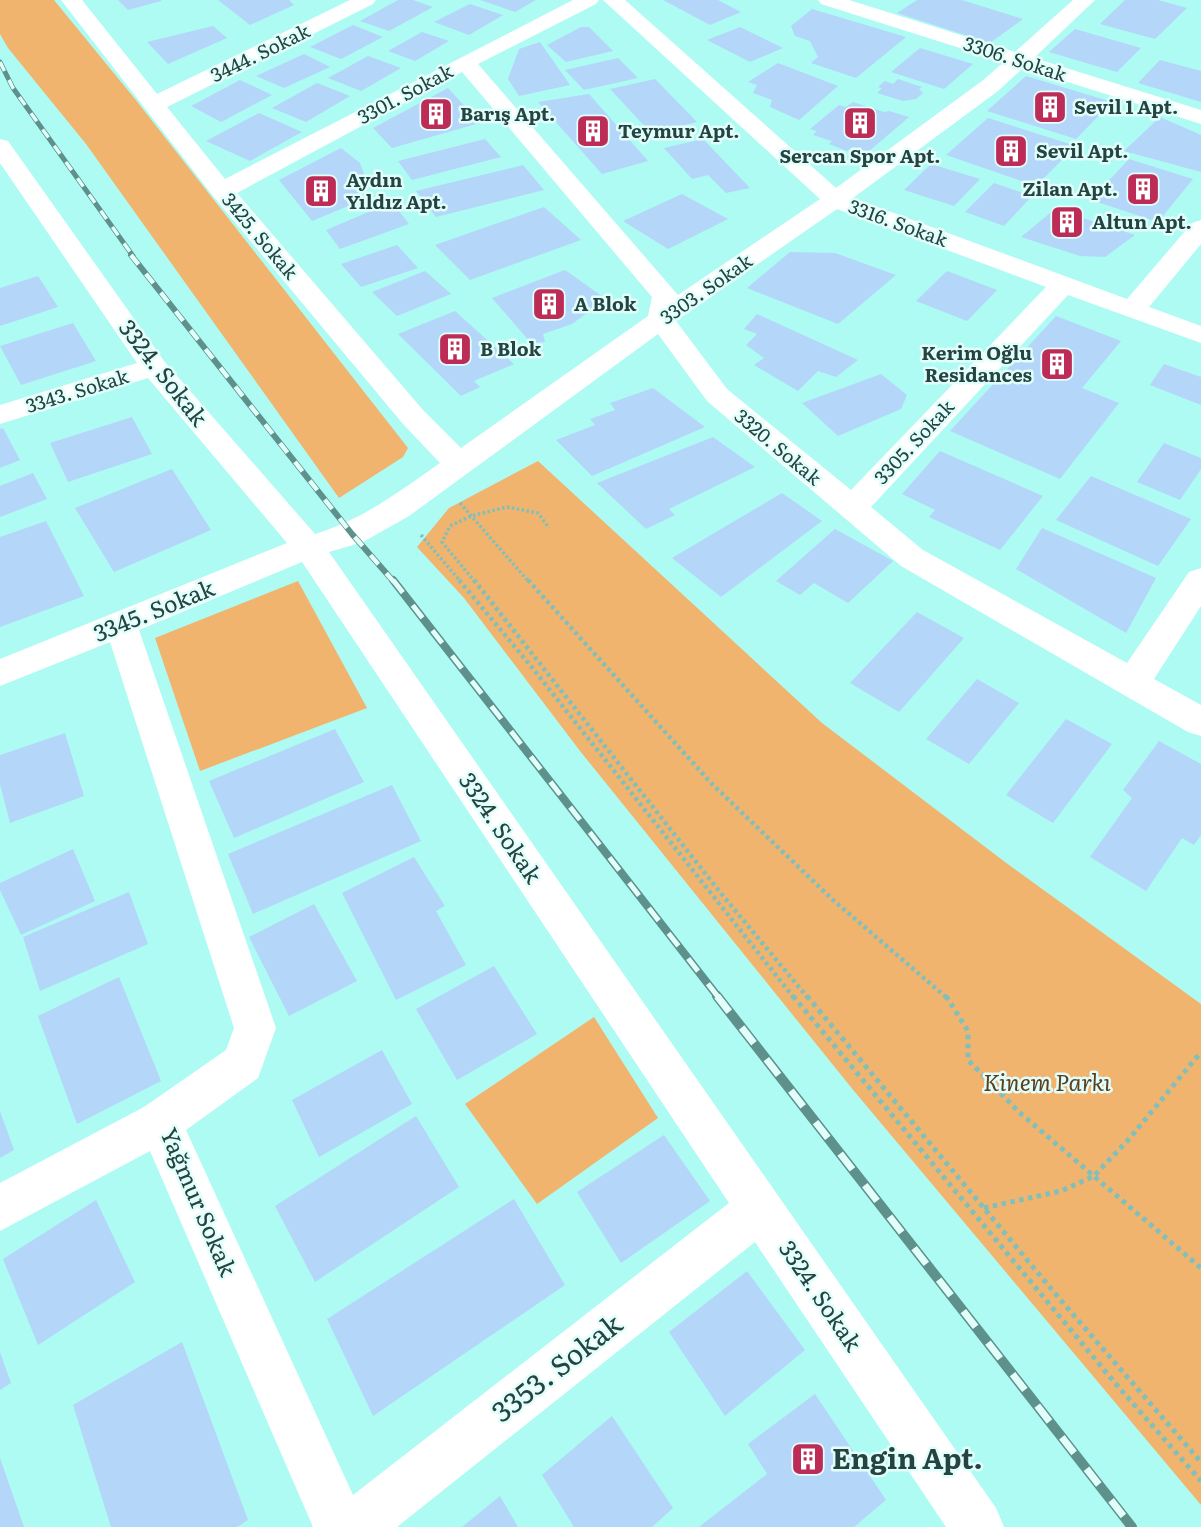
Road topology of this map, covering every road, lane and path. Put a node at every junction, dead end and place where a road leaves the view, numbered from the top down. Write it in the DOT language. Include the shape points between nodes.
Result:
graph roads {
  1 [pos="71,0"];
  2 [pos="325,0"];
  3 [pos="366,0"];
  4 [pos="589,0"];
  5 [pos="613,0"];
  6 [pos="828,0"];
  7 [pos="1085,0"];
  8 [pos="864,5"];
  9 [pos="344,12"];
  10 [pos="1019,60"];
  11 [pos="465,62"];
  12 [pos="153,105"];
  13 [pos="1201,117"];
  14 [pos="0,146"];
  15 [pos="12,189"];
  16 [pos="222,191"];
  17 [pos="835,200"];
  18 [pos="1201,228"];
  19 [pos="1064,284"];
  20 [pos="1132,309"];
  21 [pos="661,319"];
  22 [pos="1201,335"];
  23 [pos="154,367"];
  24 [pos="0,415"];
  25 [pos="449,471"];
  26 [pos="398,508"];
  27 [pos="851,509"];
  28 [pos="471,516"];
  29 [pos="549,528"];
  30 [pos="308,547"];
  31 [pos="1201,580"];
  32 [pos="121,625"];
  33 [pos="0,673"];
  34 [pos="1133,681"];
  35 [pos="1201,722"];
  36 [pos="1201,1052"];
  37 [pos="160,1122"];
  38 [pos="1094,1176"];
  39 [pos="0,1208"];
  40 [pos="761,1208"];
  41 [pos="984,1208"];
  42 [pos="1201,1268"];
  43 [pos="1201,1462"];
  44 [pos="1201,1480"];
  45 [pos="340,1527"];
  46 [pos="354,1527"];
  47 [pos="977,1527"];
  1 -- 12 [label="street, 3425. Sokak"];
  2 -- 9 [label="street"];
  3 -- 9 [label="street, 3444. Sokak"];
  4 -- 11 [label="street, 3301. Sokak"];
  5 -- 17 [label="street, 3316. Sokak"];
  6 -- 8 [label="street, 3306. Sokak"];
  7 -- 10 [label="street, 3303. Sokak"];
  8 -- 10 [label="street, 3306. Sokak"];
  9 -- 12 [label="street, 3444. Sokak"];
  10 -- 13 [label="street, 3306. Sokak"];
  10 -- 17 [label="street, 3303. Sokak"];
  11 -- 16 [label="street, 3301. Sokak"];
  11 -- 21 [label="street, 3320. Sokak" via="665,296"];
  12 -- 16 [label="street, 3425. Sokak"];
  14 -- 15 [label="street, 3324. Sokak"];
  15 -- 23 [label="street, 3324. Sokak"];
  16 -- 25 [label="street, 3425. Sokak" via="414,416"];
  17 -- 19 [label="street, 3316. Sokak"];
  17 -- 21 [label="street, 3303. Sokak"];
  18 -- 20 [label="street"];
  19 -- 20 [label="street, 3316. Sokak"];
  19 -- 27 [label="street, 3305. Sokak"];
  20 -- 22 [label="street, 3316. Sokak"];
  21 -- 25 [label="street, 3303. Sokak"];
  21 -- 27 [label="street, 3320. Sokak" via="717,395"];
  23 -- 24 [label="street, 3343. Sokak"];
  23 -- 30 [label="street, 3324. Sokak"];
  25 -- 26 [label="street, 3303. Sokak"];
  25 -- 28 [label="path"];
  26 -- 30 [label="street, 3303. Sokak" via="352,534"];
  26 -- 44 [label="path" via="530,664 743,936 1115,1384"];
  27 -- 34 [label="street, 3320. Sokak" via="912,558"];
  28 -- 29 [label="path" via="508,507 538,513"];
  28 -- 38 [label="path" via="712,784 833,900 945,995 968,1031 968,1060 1018,1112"];
  28 -- 41 [label="path" via="450,526 442,542 719,891"];
  30 -- 32 [label="street, 3345. Sokak"];
  30 -- 40 [label="street, 3324. Sokak"];
  31 -- 34 [label="street"];
  32 -- 33 [label="street, 3345. Sokak"];
  32 -- 37 [label="street, Yağmur Sokak" via="255,1028 243,1063"];
  34 -- 35 [label="street, 3320. Sokak"];
  36 -- 38 [label="path"];
  37 -- 39 [label="street"];
  37 -- 45 [label="street, Yağmur Sokak"];
  38 -- 41 [label="path" via="1061,1191"];
  38 -- 42 [label="path"];
  40 -- 46 [label="street, 3353. Sokak"];
  40 -- 47 [label="street, 3324. Sokak"];
  41 -- 43 [label="path"];
}
